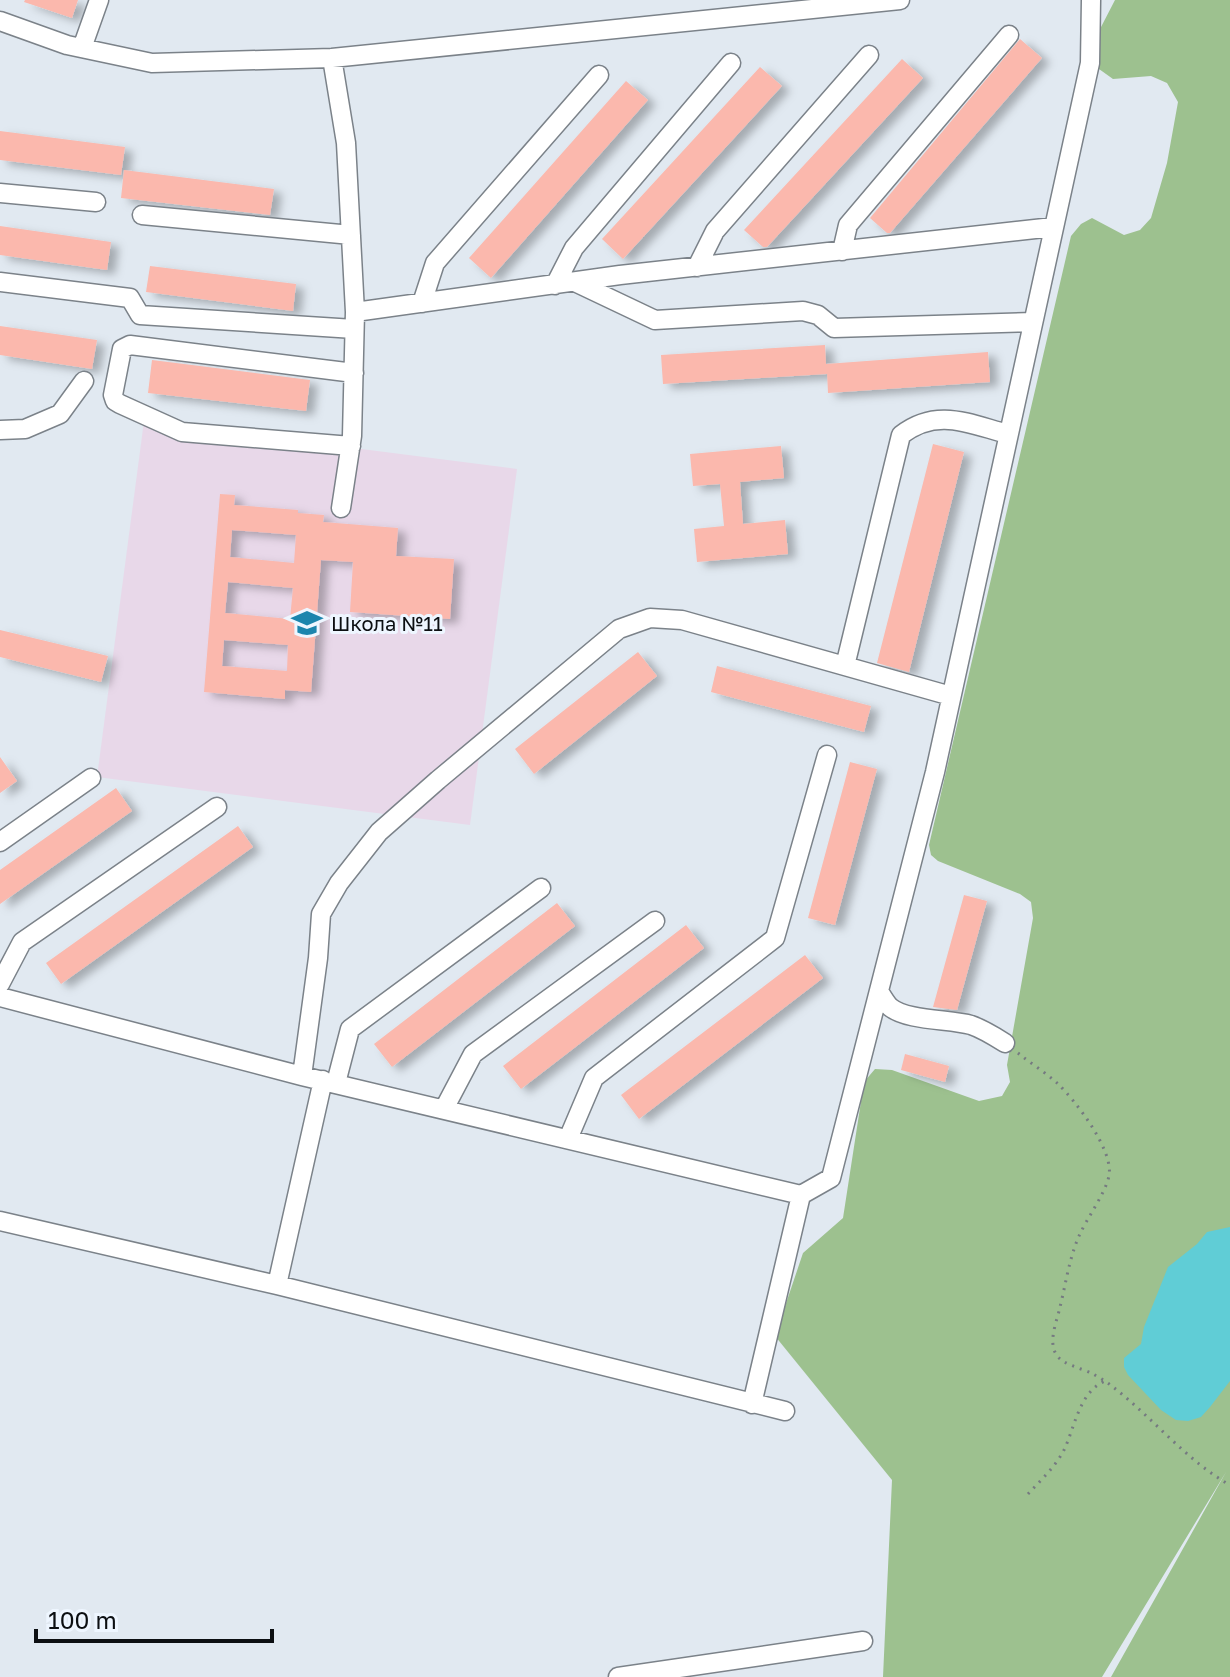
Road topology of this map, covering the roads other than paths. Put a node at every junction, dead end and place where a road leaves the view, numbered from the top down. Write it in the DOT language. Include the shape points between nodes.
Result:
graph roads {
  1 [pos="99,0"];
  2 [pos="900,0"];
  3 [pos="1091,0"];
  4 [pos="0,21"];
  5 [pos="1009,35"];
  6 [pos="82,48"];
  7 [pos="869,55"];
  8 [pos="332,58"];
  9 [pos="731,63"];
  10 [pos="599,75"];
  11 [pos="0,193"];
  12 [pos="96,202"];
  13 [pos="142,215"];
  14 [pos="1053,227"];
  15 [pos="351,235"];
  16 [pos="842,251"];
  17 [pos="697,267"];
  18 [pos="0,282"];
  19 [pos="575,282"];
  20 [pos="555,285"];
  21 [pos="422,303"];
  22 [pos="355,321"];
  23 [pos="1033,322"];
  24 [pos="354,373"];
  25 [pos="84,381"];
  26 [pos="0,430"];
  27 [pos="1008,434"];
  28 [pos="351,446"];
  29 [pos="341,508"];
  30 [pos="845,666"];
  31 [pos="951,696"];
  32 [pos="827,755"];
  33 [pos="91,778"];
  34 [pos="217,807"];
  35 [pos="0,842"];
  36 [pos="541,888"];
  37 [pos="655,921"];
  38 [pos="0,984"];
  39 [pos="879,991"];
  40 [pos="0,997"];
  41 [pos="1005,1043"];
  42 [pos="302,1076"];
  43 [pos="330,1081"];
  44 [pos="444,1109"];
  45 [pos="568,1139"];
  46 [pos="801,1195"];
  47 [pos="0,1221"];
  48 [pos="277,1285"];
  49 [pos="752,1404"];
  50 [pos="785,1411"];
  51 [pos="863,1641"];
  52 [pos="631,1676"];
  1 -- 6 [label="street"];
  2 -- 8 [label="street"];
  3 -- 14 [label="street" via="1090,63"];
  4 -- 6 [label="street"];
  5 -- 16 [label="street" via="848,225"];
  6 -- 8 [label="street" via="152,63"];
  7 -- 17 [label="street" via="715,231"];
  8 -- 15 [label="street" via="346,143"];
  9 -- 20 [label="street" via="574,248"];
  10 -- 21 [label="street" via="435,263"];
  11 -- 12 [label="street"];
  13 -- 15 [label="street"];
  14 -- 16 [label="street"];
  14 -- 23 [label="street"];
  15 -- 22 [label="street"];
  16 -- 17 [label="street"];
  17 -- 19 [label="street"];
  18 -- 22 [label="street" via="130,298 140,315"];
  19 -- 20 [label="street"];
  19 -- 23 [label="street" via="655,320 803,311 834,328"];
  20 -- 21 [label="street"];
  21 -- 22 [label="street"];
  22 -- 24 [label="street"];
  23 -- 27 [label="street"];
  24 -- 28 [label="street"];
  24 -- 28 [label="street" via="130,345 122,349 113,395 120,404 182,432"];
  25 -- 26 [label="street" via="60,414 25,429"];
  27 -- 30 [label="street" via="943,418 901,435"];
  27 -- 31 [label="street"];
  28 -- 29 [label="street"];
  30 -- 31 [label="street"];
  30 -- 42 [label="street" via="682,620 650,618 619,629 379,832 339,883 321,914"];
  31 -- 39 [label="street"];
  32 -- 45 [label="street" via="775,938 594,1078"];
  33 -- 35 [label="street"];
  34 -- 38 [label="street" via="22,942"];
  36 -- 43 [label="street" via="350,1029"];
  37 -- 44 [label="street" via="473,1054"];
  39 -- 41 [label="street" via="897,1011 968,1024"];
  39 -- 46 [label="street" via="831,1178"];
  40 -- 42 [label="street"];
  42 -- 43 [label="street"];
  43 -- 44 [label="street"];
  43 -- 48 [label="street"];
  44 -- 45 [label="street"];
  45 -- 46 [label="street"];
  46 -- 49 [label="street"];
  47 -- 48 [label="street"];
  48 -- 49 [label="street"];
  49 -- 50 [label="street"];
  51 -- 52 [label="street"];
}
